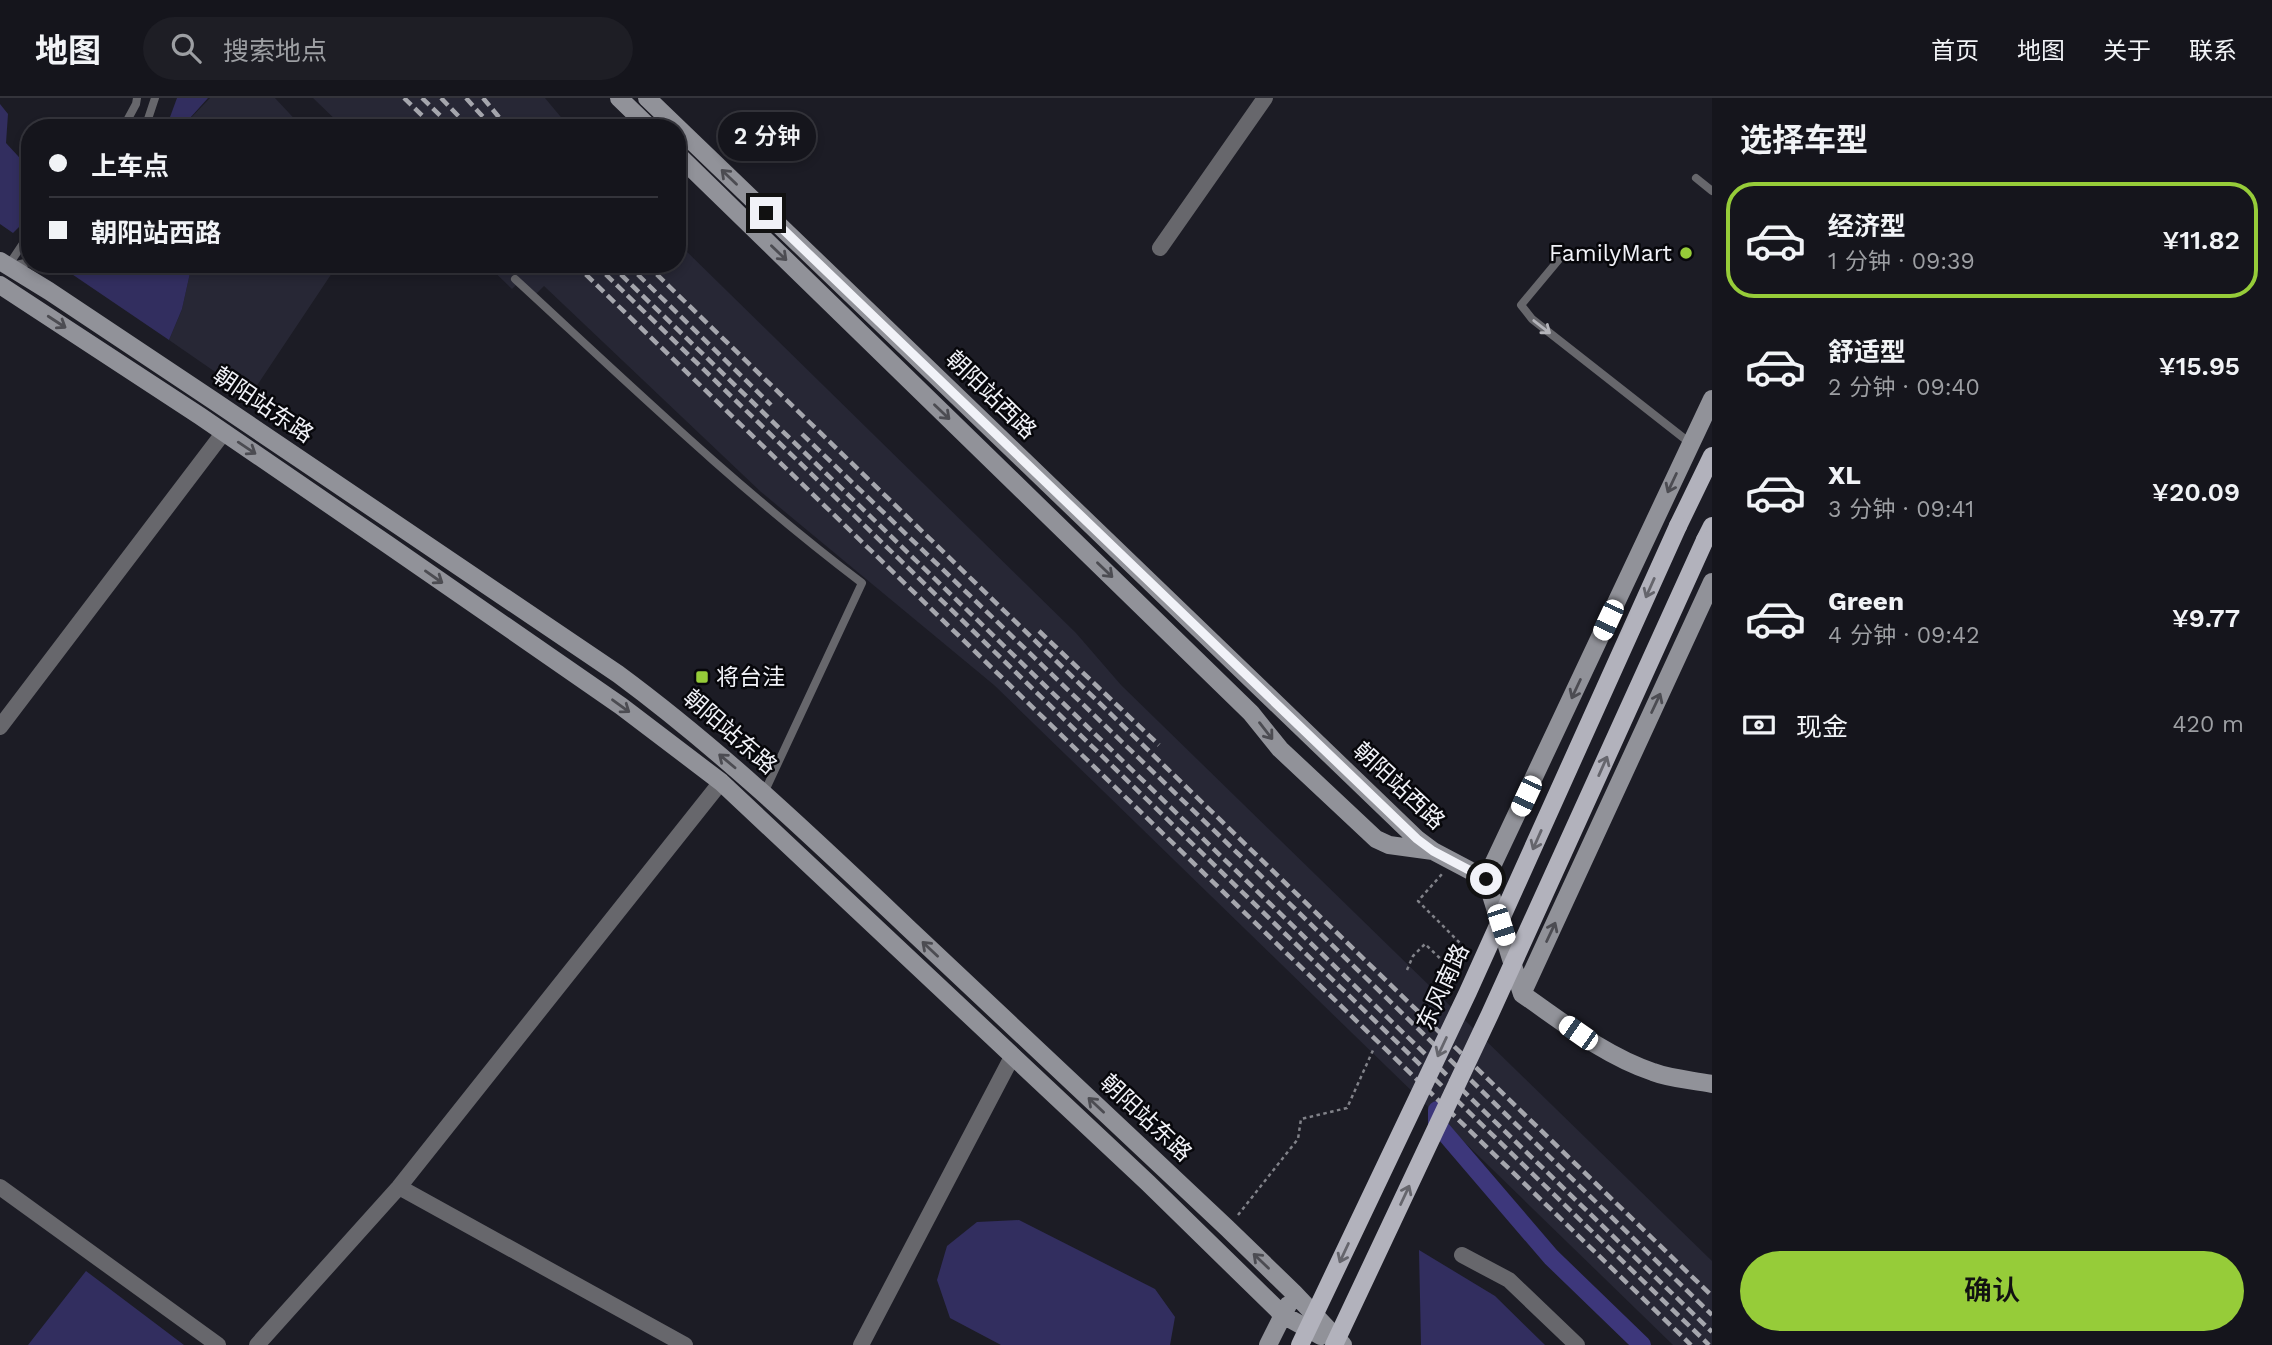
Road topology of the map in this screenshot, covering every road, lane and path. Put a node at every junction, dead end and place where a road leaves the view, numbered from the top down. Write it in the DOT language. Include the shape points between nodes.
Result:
graph roads {
  1 [pos="136,98"];
  2 [pos="155,98"];
  3 [pos="619,98"];
  4 [pos="648,98"];
  5 [pos="1265,98"];
  6 [pos="128,119"];
  7 [pos="148,119"];
  8 [pos="641,119"];
  9 [pos="670,119"];
  10 [pos="686,135"];
  11 [pos="686,163"];
  12 [pos="1696,178"];
  13 [pos="1712,191"];
  14 [pos="21,244"];
  15 [pos="1160,248"];
  16 [pos="1561,257"];
  17 [pos="21,264"];
  18 [pos="3,267"];
  19 [pos="515,279"];
  20 [pos="0,285"];
  21 [pos="1712,400"];
  22 [pos="224,432"];
  23 [pos="1690,443"];
  24 [pos="1712,456"];
  25 [pos="1709,533"];
  26 [pos="1712,582"];
  27 [pos="0,727"];
  28 [pos="721,782"];
  29 [pos="764,793"];
  30 [pos="1433,851"];
  31 [pos="1453,862"];
  32 [pos="1486,879"];
  33 [pos="1407,970"];
  34 [pos="1522,995"];
  35 [pos="1374,1048"];
  36 [pos="1013,1055"];
  37 [pos="1712,1084"];
  38 [pos="0,1186"];
  39 [pos="399,1187"];
  40 [pos="1227,1228"];
  41 [pos="1462,1255"];
  42 [pos="1294,1293"];
  43 [pos="1283,1315"];
  44 [pos="218,1345"];
  45 [pos="257,1345"];
  46 [pos="685,1345"];
  47 [pos="861,1345"];
  48 [pos="1268,1345"];
  49 [pos="1300,1345"];
  50 [pos="1335,1345"];
  51 [pos="1343,1345"];
  52 [pos="1577,1345"];
  1 -- 6 [label="lane"];
  2 -- 7 [label="lane"];
  3 -- 8 [label="main road"];
  9 -- 4 [label="main road, 朝阳站西路, one-way"];
  5 -- 15 [label="street"];
  30 -- 10 [label="main road, 朝阳站西路, one-way"];
  11 -- 30 [label="main road, 朝阳站西路, one-way" via="1366,830 1389,845"];
  12 -- 13 [label="lane"];
  14 -- 18 [label="lane"];
  16 -- 23 [label="lane, one-way" via="1521,305 1532,319"];
  17 -- 18 [label="lane"];
  29 -- 18 [label="main road, 朝阳站东路, one-way" via="618,674 49,290"];
  19 -- 29 [label="lane" via="688,439 862,583"];
  20 -- 22 [label="main road, 朝阳站东路, one-way"];
  21 -- 23 [label="main road"];
  22 -- 27 [label="street"];
  22 -- 28 [label="main road, 朝阳站东路, one-way" via="621,706"];
  23 -- 32 [label="main road, one-way"];
  24 -- 49 [label="main road, 东风南路, one-way, bridge" via="1468,992"];
  50 -- 25 [label="main road, one-way, bridge"];
  34 -- 26 [label="main road, one-way"];
  28 -- 36 [label="main road, 朝阳站东路"];
  28 -- 39 [label="street"];
  40 -- 29 [label="main road, 朝阳站东路, one-way"];
  30 -- 31 [label="main road"];
  31 -- 32 [label="main road"];
  31 -- 33 [label="path" via="1418,901 1464,947 1445,963 1425,944"];
  32 -- 34 [label="main road"];
  34 -- 37 [label="main road" via="1625,1061 1655,1073"];
  35 -- 40 [label="path" via="1347,1108 1301,1119 1298,1139"];
  36 -- 43 [label="main road, 朝阳站东路"];
  36 -- 47 [label="street"];
  38 -- 44 [label="street"];
  39 -- 45 [label="street"];
  39 -- 46 [label="street"];
  42 -- 40 [label="main road, 朝阳站东路, one-way"];
  41 -- 52 [label="street" via="1509,1280"];
  42 -- 43 [label="main road"];
  42 -- 51 [label="main road, 朝阳站东路"];
  43 -- 48 [label="main road"];
  43 -- 50 [label="main road, 朝阳站东路"];
}
